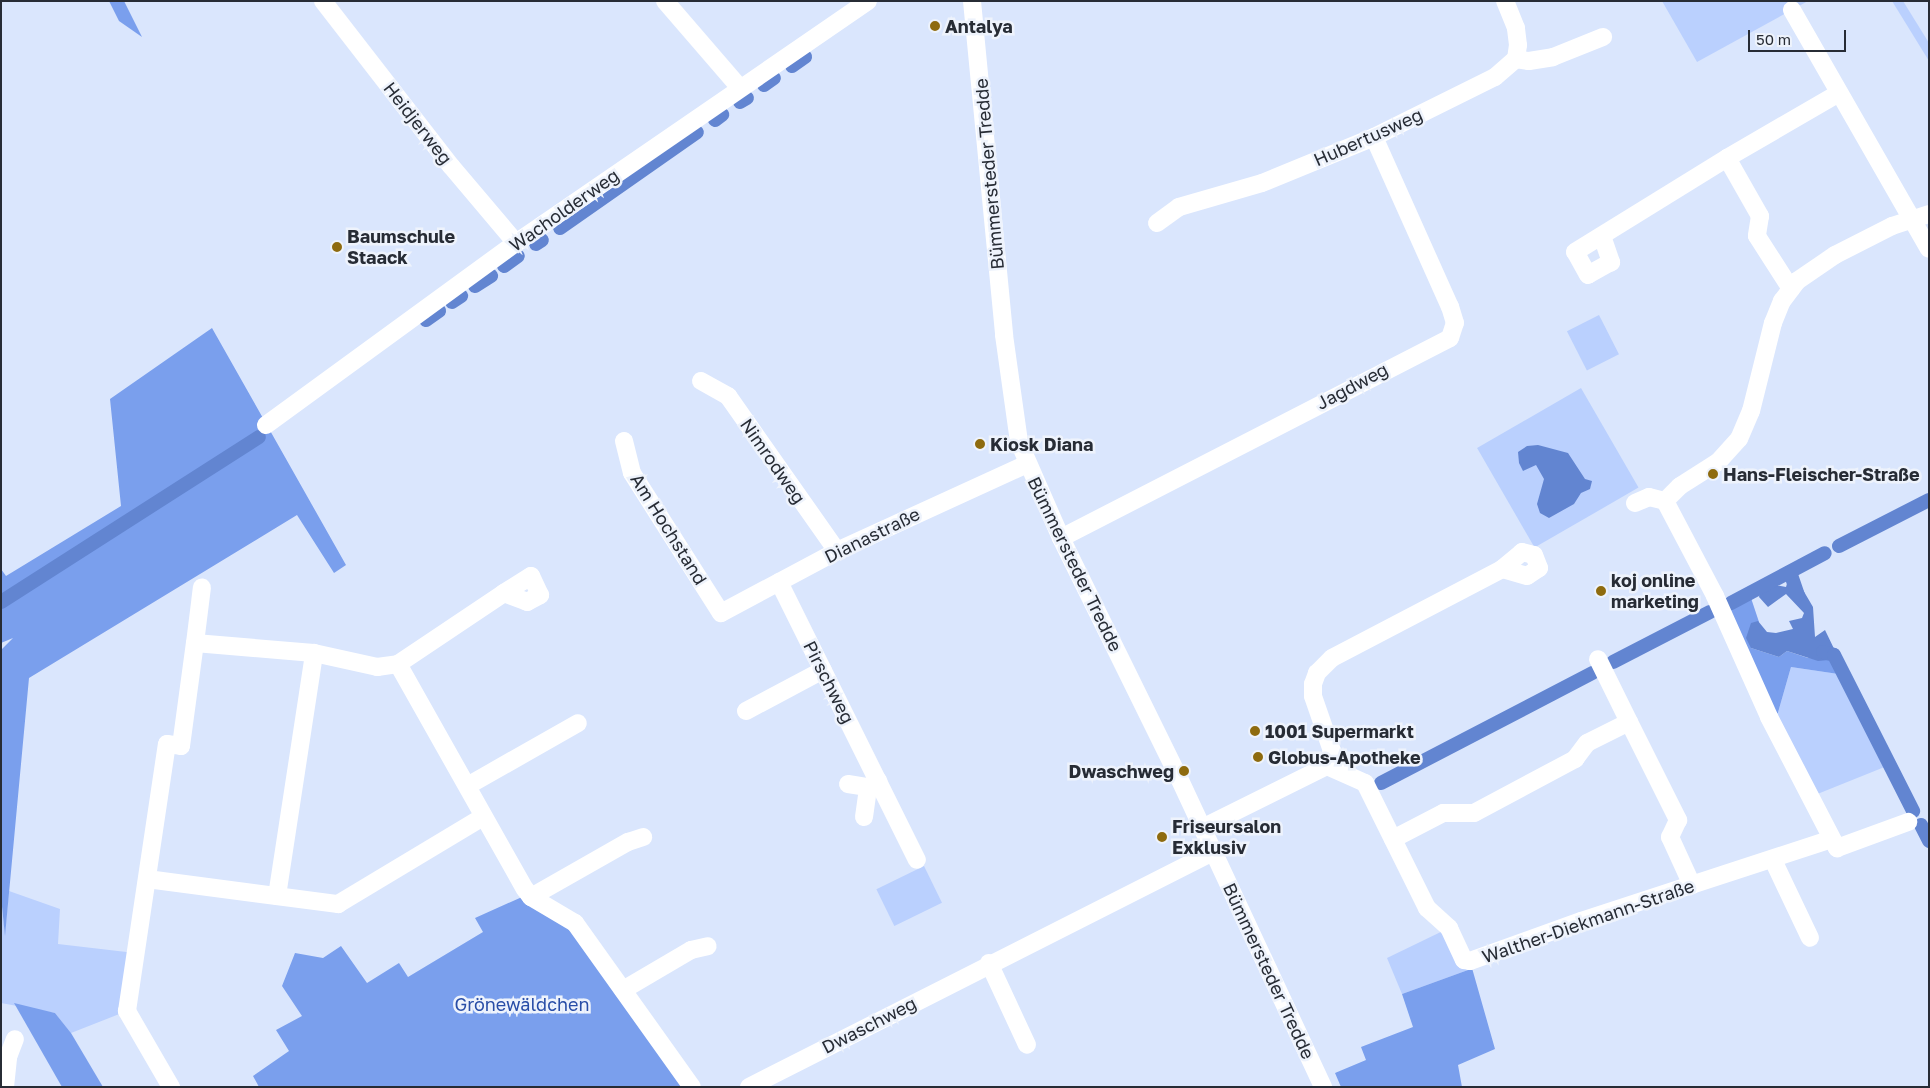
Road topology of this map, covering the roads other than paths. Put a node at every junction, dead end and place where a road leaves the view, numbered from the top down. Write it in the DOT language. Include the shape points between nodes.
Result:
graph roads {
  1 [pos="323,1"];
  2 [pos="666,1"];
  3 [pos="868,1"];
  4 [pos="972,1"];
  5 [pos="1505,1"];
  6 [pos="1792,10"];
  7 [pos="1603,37"];
  8 [pos="1516,59"];
  9 [pos="740,88"];
  10 [pos="1839,93"];
  11 [pos="1374,137"];
  12 [pos="1727,158"];
  13 [pos="1929,214"];
  14 [pos="1911,220"];
  15 [pos="1157,223"];
  16 [pos="1602,236"];
  17 [pos="516,243"];
  18 [pos="1929,250"];
  19 [pos="1791,289"];
  20 [pos="701,381"];
  21 [pos="266,425"];
  22 [pos="624,441"];
  23 [pos="1027,464"];
  24 [pos="1665,502"];
  25 [pos="1635,503"];
  26 [pos="1061,538"];
  27 [pos="837,551"];
  28 [pos="1502,569"];
  29 [pos="779,582"];
  30 [pos="202,587"];
  31 [pos="504,594"];
  32 [pos="721,613"];
  33 [pos="195,643"];
  34 [pos="314,653"];
  35 [pos="1598,659"];
  36 [pos="398,664"];
  37 [pos="823,670"];
  38 [pos="746,711"];
  39 [pos="1629,722"];
  40 [pos="578,723"];
  41 [pos="1327,766"];
  42 [pos="848,784"];
  43 [pos="873,784"];
  44 [pos="469,785"];
  45 [pos="484,817"];
  46 [pos="864,817"];
  47 [pos="1908,822"];
  48 [pos="1202,828"];
  49 [pos="643,837"];
  50 [pos="1393,839"];
  51 [pos="1832,839"];
  52 [pos="1213,852"];
  53 [pos="917,860"];
  54 [pos="1774,860"];
  55 [pos="147,879"];
  56 [pos="1692,885"];
  57 [pos="277,896"];
  58 [pos="531,897"];
  59 [pos="1810,938"];
  60 [pos="708,946"];
  61 [pos="989,963"];
  62 [pos="623,990"];
  63 [pos="15,1039"];
  64 [pos="1027,1045"];
  65 [pos="5,1087"];
  66 [pos="171,1087"];
  67 [pos="692,1087"];
  68 [pos="749,1087"];
  69 [pos="1323,1087"];
  1 -- 17 [label="street, Heidjerweg" via="451,166"];
  2 -- 9 [label="street"];
  3 -- 9 [label="street, Wacholderweg"];
  4 -- 23 [label="street, Bümmersteder Tredde" via="1009,382 1014,420"];
  5 -- 8 [label="street" via="1516,28"];
  6 -- 10 [label="street"];
  7 -- 8 [label="street" via="1553,57 1528,61"];
  8 -- 11 [label="street, Hubertusweg" via="1495,77"];
  9 -- 17 [label="street, Wacholderweg"];
  10 -- 12 [label="street"];
  10 -- 14 [label="street"];
  11 -- 15 [label="street, Hubertusweg" via="1262,183 1179,207"];
  11 -- 26 [label="street, Jagdweg" via="1450,307 1455,324 1450,338"];
  12 -- 16 [label="street"];
  12 -- 19 [label="street" via="1760,216 1758,236"];
  13 -- 14 [label="street"];
  14 -- 18 [label="street"];
  14 -- 19 [label="street" via="1835,255 1797,281"];
  17 -- 21 [label="street, Wacholderweg"];
  19 -- 24 [label="street" via="1773,323 1751,412 1739,439 1718,462 1680,486"];
  20 -- 27 [label="street, Nimrodweg" via="728,396"];
  22 -- 32 [label="street, Am Hochstand" via="632,473"];
  23 -- 26 [label="street, Bümmersteder Tredde"];
  23 -- 27 [label="street, Dianastraße"];
  24 -- 25 [label="street" via="1649,497"];
  24 -- 51 [label="street" via="1715,596 1769,717"];
  26 -- 48 [label="street, Bümmersteder Tredde"];
  27 -- 29 [label="street, Dianastraße"];
  28 -- 41 [label="street" via="1360,641 1322,667 1313,684 1313,696 1332,751"];
  29 -- 32 [label="street, Dianastraße"];
  29 -- 37 [label="street, Pirschweg"];
  30 -- 33 [label="street"];
  31 -- 36 [label="street"];
  33 -- 34 [label="street"];
  33 -- 55 [label="street" via="181,746 167,744"];
  34 -- 36 [label="street" via="377,667"];
  34 -- 57 [label="street"];
  35 -- 39 [label="street"];
  36 -- 44 [label="street"];
  37 -- 38 [label="street"];
  37 -- 43 [label="street, Pirschweg"];
  39 -- 50 [label="street" via="1587,743 1575,759 1474,813 1444,813"];
  39 -- 56 [label="street" via="1678,820 1670,837"];
  40 -- 44 [label="street"];
  41 -- 48 [label="street"];
  41 -- 50 [label="street, Walther-Diekmann-Straße" via="1365,783"];
  42 -- 43 [label="street"];
  43 -- 46 [label="street"];
  43 -- 53 [label="street, Pirschweg"];
  44 -- 45 [label="street"];
  45 -- 57 [label="street" via="338,904"];
  45 -- 58 [label="street"];
  47 -- 51 [label="street" via="1836,848"];
  48 -- 52 [label="street, Bümmersteder Tredde"];
  49 -- 58 [label="street" via="628,842"];
  50 -- 56 [label="street, Walther-Diekmann-Straße" via="1427,908 1449,928 1464,960 1470,961"];
  51 -- 54 [label="street, Walther-Diekmann-Straße"];
  52 -- 61 [label="street, Dwaschweg"];
  52 -- 69 [label="street, Bümmersteder Tredde"];
  54 -- 56 [label="street, Walther-Diekmann-Straße"];
  54 -- 59 [label="street"];
  55 -- 57 [label="street"];
  55 -- 66 [label="street" via="127,1011"];
  58 -- 62 [label="street" via="575,923"];
  60 -- 62 [label="street" via="691,950"];
  61 -- 64 [label="street"];
  61 -- 68 [label="street, Dwaschweg"];
  62 -- 67 [label="street"];
  63 -- 65 [label="street" via="8,1058"];
}
